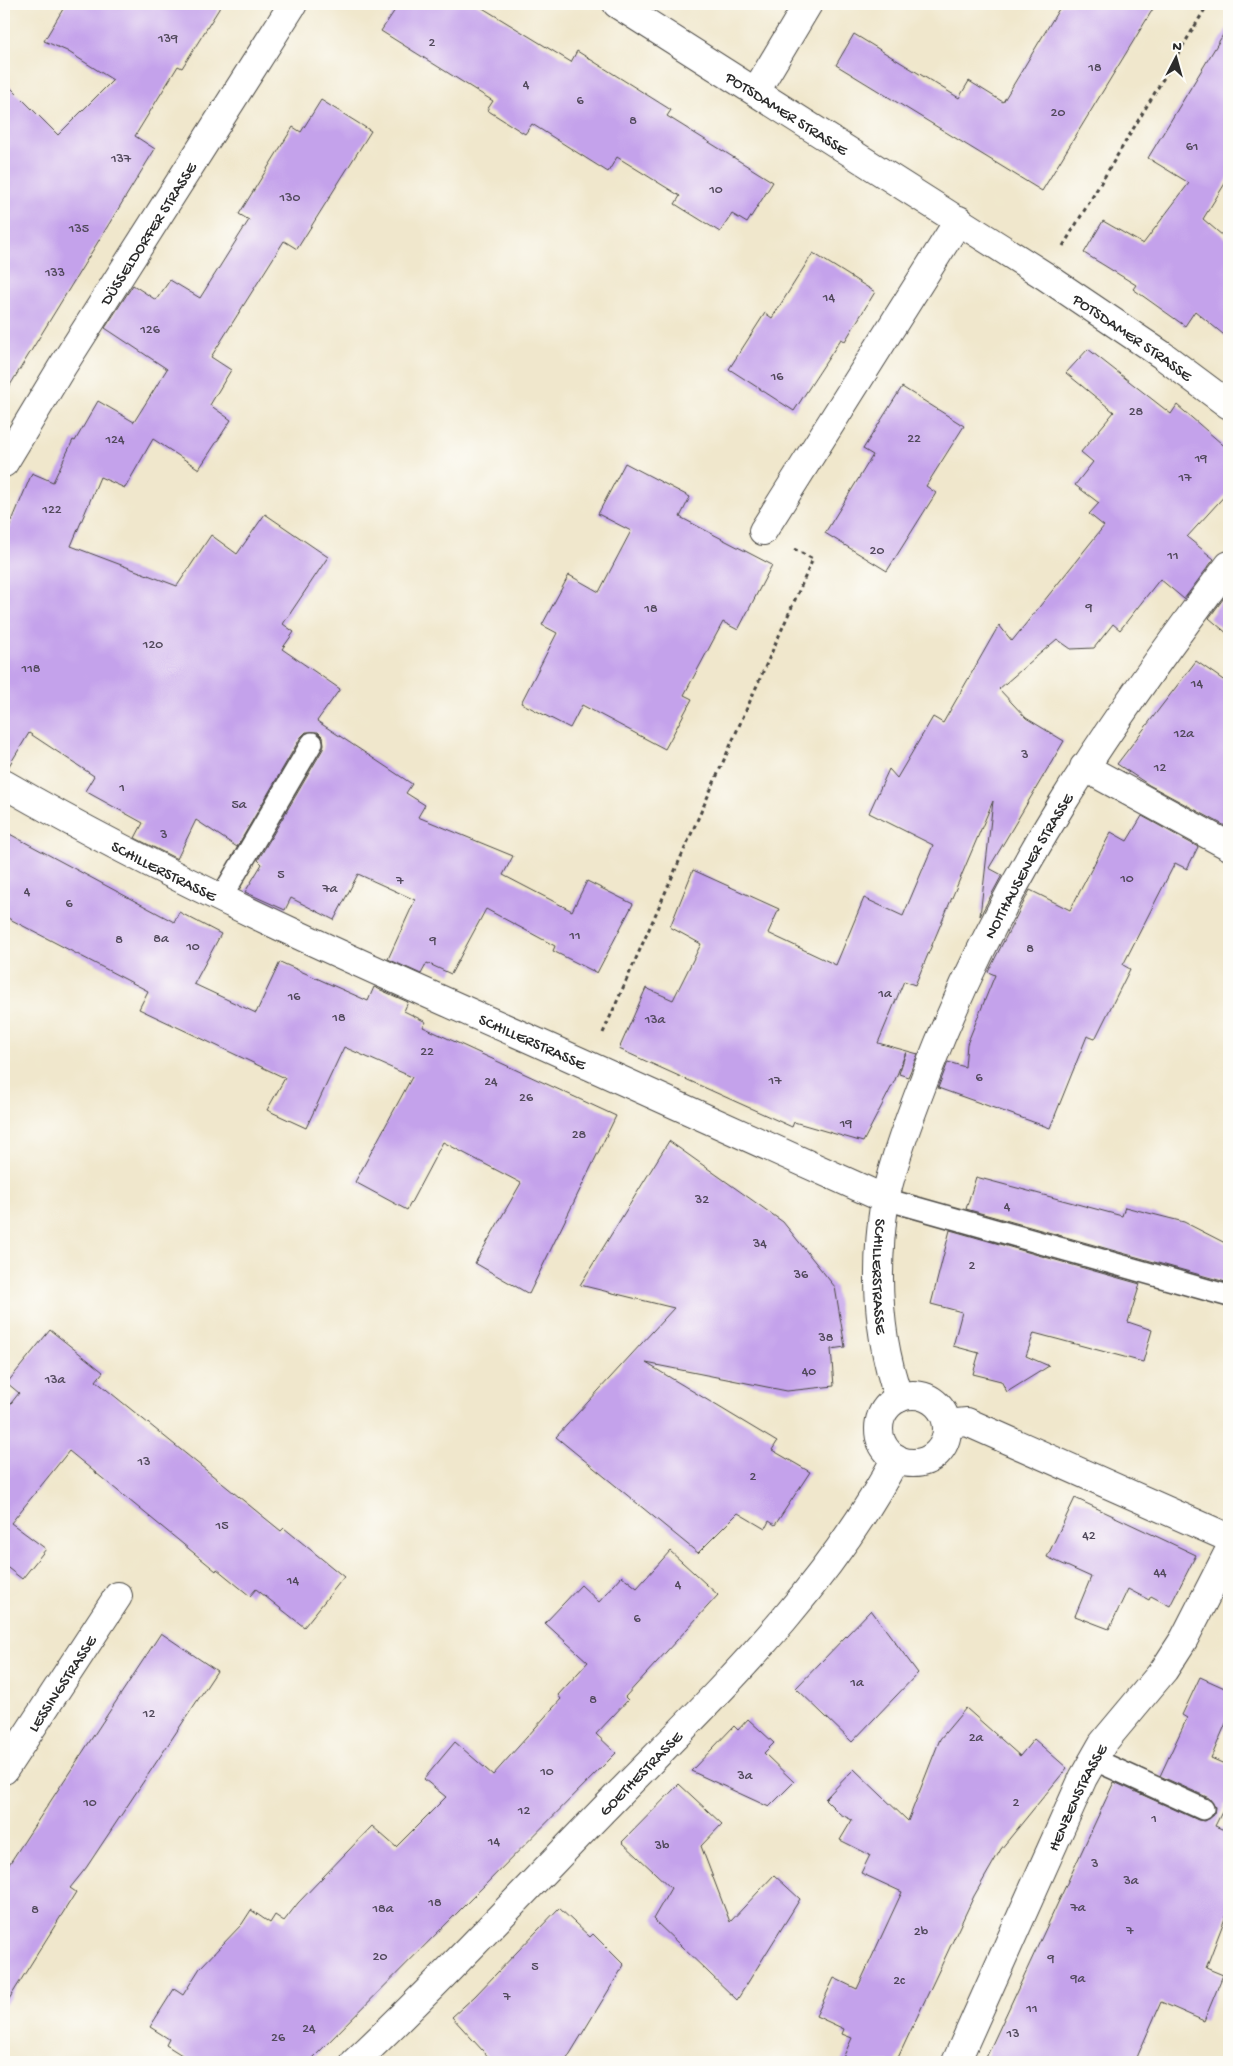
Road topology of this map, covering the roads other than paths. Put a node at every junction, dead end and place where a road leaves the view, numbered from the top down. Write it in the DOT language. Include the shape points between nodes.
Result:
graph roads {
  1 [pos="294,4"];
  2 [pos="617,4"];
  3 [pos="808,4"];
  4 [pos="756,91"];
  5 [pos="959,220"];
  6 [pos="1229,404"];
  7 [pos="4,463"];
  8 [pos="763,532"];
  9 [pos="1229,564"];
  10 [pos="312,743"];
  11 [pos="1084,767"];
  12 [pos="4,784"];
  13 [pos="1229,846"];
  14 [pos="221,898"];
  15 [pos="885,1199"];
  16 [pos="1229,1296"];
  17 [pos="899,1398"];
  18 [pos="946,1424"];
  19 [pos="896,1458"];
  20 [pos="1229,1538"];
  21 [pos="1229,1551"];
  22 [pos="118,1596"];
  23 [pos="1093,1760"];
  24 [pos="4,1770"];
  25 [pos="1202,1809"];
  26 [pos="355,2062"];
  27 [pos="956,2062"];
  1 -- 7 [label="street, DÜSSELDORFER STRASSE"];
  2 -- 4 [label="street, POTSDAMER STRASSE"];
  3 -- 4 [label="street"];
  4 -- 5 [label="street, POTSDAMER STRASSE"];
  5 -- 6 [label="street, POTSDAMER STRASSE" via="1148,345"];
  5 -- 8 [label="street"];
  9 -- 11 [label="street, NOITHAUSENER STRASSE" via="1152,666"];
  10 -- 14 [label="lane"];
  11 -- 13 [label="street"];
  11 -- 15 [label="street, NOITHAUSENER STRASSE" via="1022,870 966,979 916,1102 890,1175"];
  12 -- 14 [label="street, SCHILLERSTRASSE"];
  14 -- 15 [label="street, SCHILLERSTRASSE" via="390,978"];
  15 -- 16 [label="lane"];
  15 -- 17 [label="street, SCHILLERSTRASSE" via="879,1242 881,1313 887,1357"];
  17 -- 18 [label="street" via="924,1396 935,1402 943,1412"];
  17 -- 19 [label="street" via="887,1407 880,1420 879,1435 885,1448"];
  18 -- 19 [label="street" via="941,1448 932,1457 920,1462"];
  18 -- 20 [label="street" via="968,1422"];
  19 -- 26 [label="street, GOETHESTRASSE" via="867,1510 823,1573 763,1645"];
  21 -- 23 [label="street, HENZENSTRASSE" via="1174,1655"];
  22 -- 24 [label="street, LESSINGSTRASSE"];
  23 -- 25 [label="lane"];
  23 -- 27 [label="street, HENZENSTRASSE"];
}
